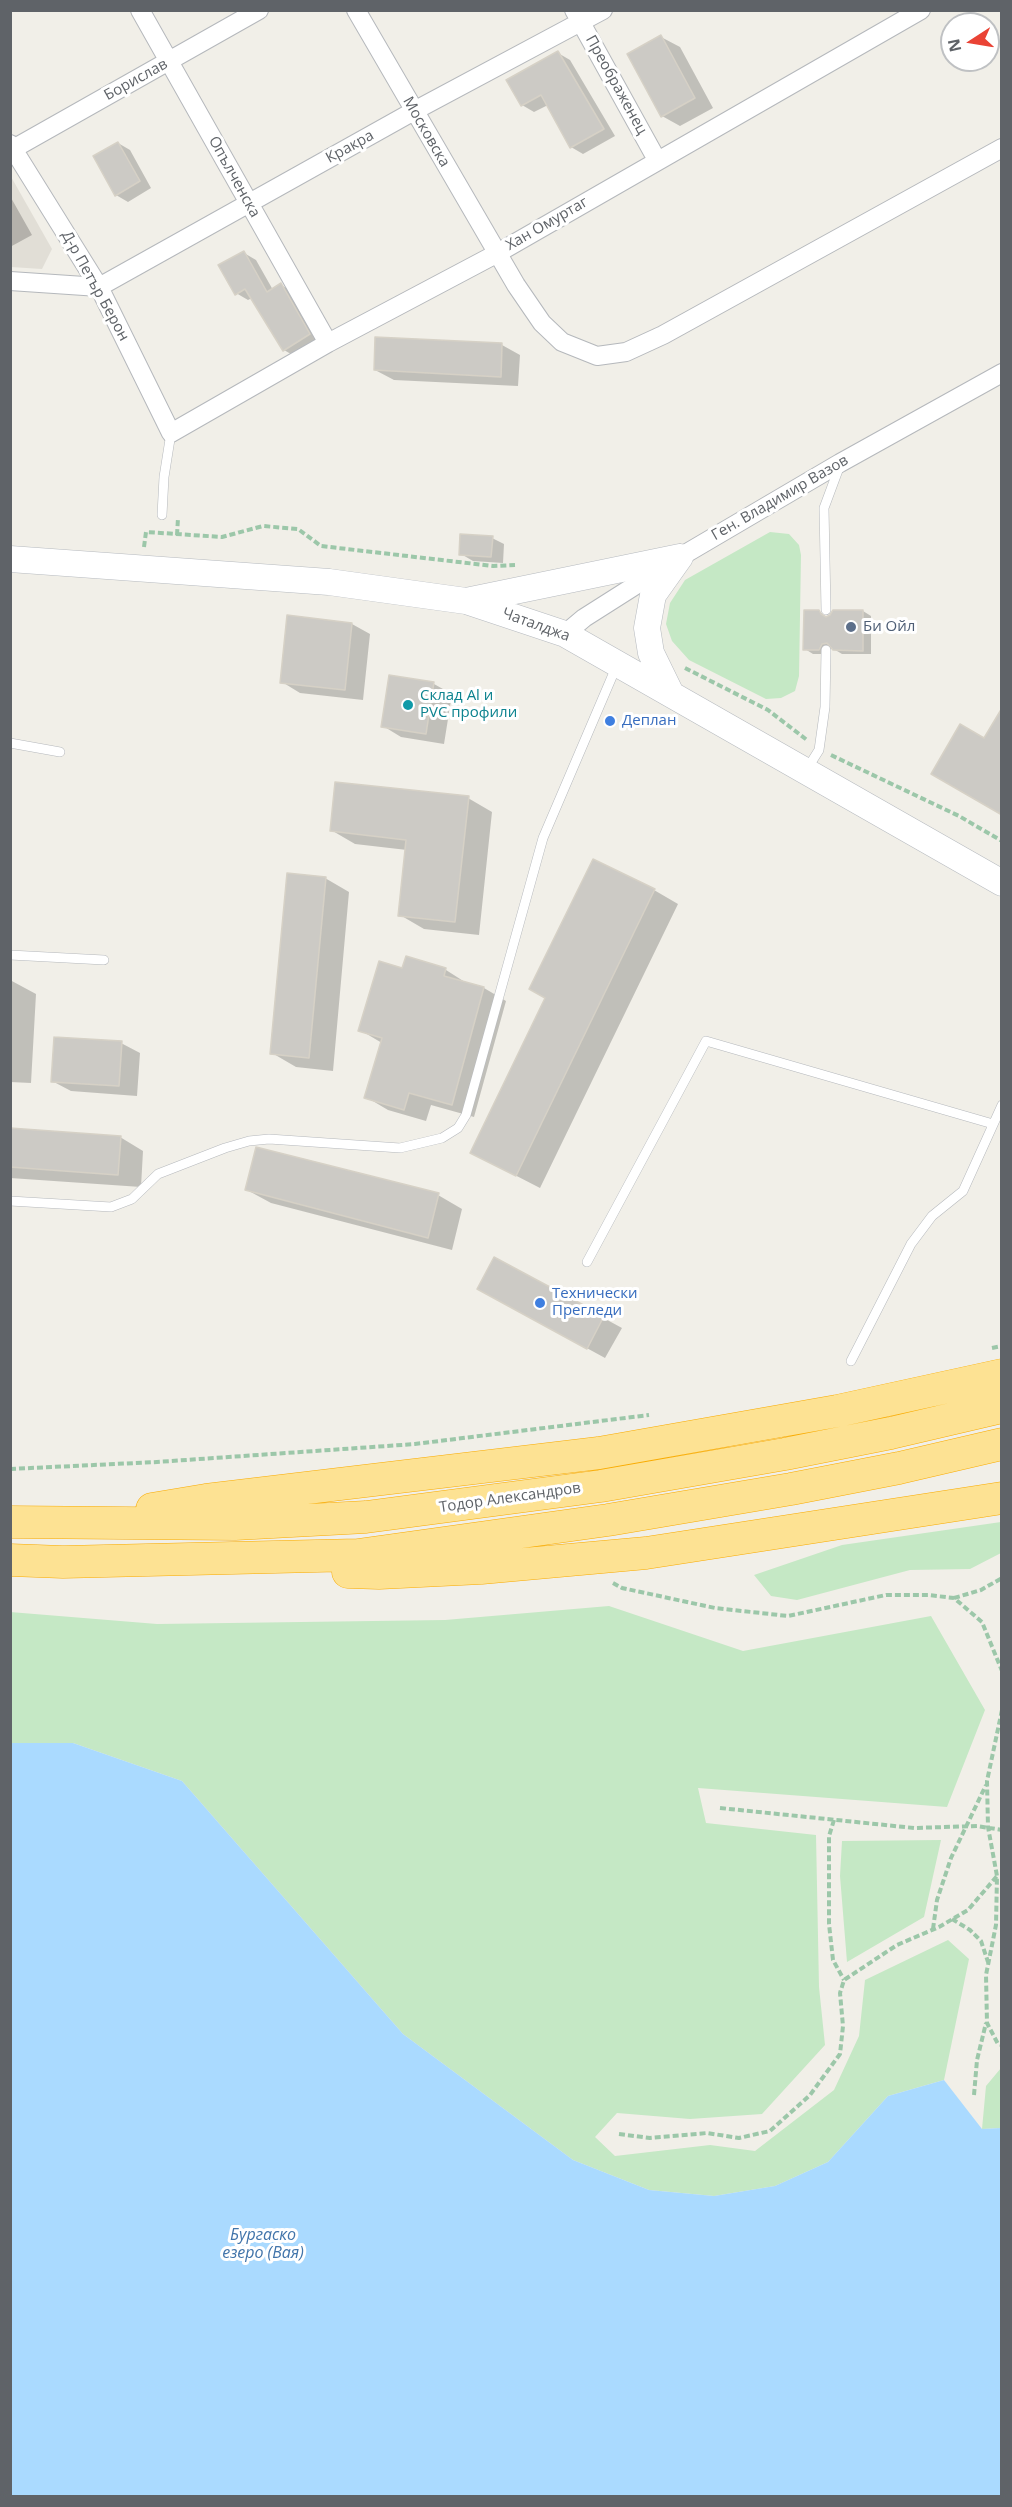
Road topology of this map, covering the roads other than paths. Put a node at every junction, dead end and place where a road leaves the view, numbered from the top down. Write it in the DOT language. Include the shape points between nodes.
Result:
graph roads {
  1 [pos="140,10"];
  2 [pos="260,10"];
  3 [pos="356,10"];
  4 [pos="603,10"];
  5 [pos="921,10"];
  6 [pos="578,17"];
  7 [pos="169,61"];
  8 [pos="414,111"];
  9 [pos="12,146"];
  10 [pos="1002,148"];
  11 [pos="657,160"];
  12 [pos="249,203"];
  13 [pos="496,254"];
  14 [pos="10,280"];
  15 [pos="99,287"];
  16 [pos="328,343"];
  17 [pos="1002,373"];
  18 [pos="171,433"];
  19 [pos="840,463"];
  20 [pos="162,515"];
  21 [pos="680,557"];
  22 [pos="10,559"];
  23 [pos="466,601"];
  24 [pos="826,610"];
  25 [pos="565,634"];
  26 [pos="826,650"];
  27 [pos="618,663"];
  28 [pos="671,694"];
  29 [pos="10,743"];
  30 [pos="60,752"];
  31 [pos="805,771"];
  32 [pos="1002,883"];
  33 [pos="10,955"];
  34 [pos="104,960"];
  35 [pos="1002,1105"];
  36 [pos="993,1124"];
  37 [pos="10,1201"];
  38 [pos="587,1262"];
  39 [pos="851,1361"];
  40 [pos="1002,1375"];
  41 [pos="1002,1407"];
  42 [pos="1002,1444"];
  43 [pos="1002,1497"];
  44 [pos="10,1521"];
  45 [pos="61,1523"];
  46 [pos="10,1560"];
  47 [pos="63,1562"];
  1 -- 7 [label="street, Опълченска"];
  2 -- 7 [label="street, Борислав"];
  3 -- 8 [label="street, Московска"];
  4 -- 6 [label="street, Кракра"];
  5 -- 11 [label="street, Хан Омуртаг"];
  6 -- 8 [label="street, Кракра"];
  6 -- 11 [label="street, Преображенец"];
  7 -- 9 [label="street, Борислав"];
  7 -- 12 [label="street, Опълченска"];
  8 -- 12 [label="street, Кракра"];
  8 -- 13 [label="street, Московска"];
  9 -- 15 [label="street, Д-р Петър Берон"];
  10 -- 13 [label="street, Московска" via="626,352 597,356 562,342 542,323"];
  11 -- 13 [label="street, Хан Омуртаг"];
  12 -- 15 [label="street, Кракра"];
  12 -- 16 [label="street, Опълченска"];
  13 -- 16 [label="street, Хан Омуртаг"];
  14 -- 15 [label="street"];
  15 -- 18 [label="street, Д-р Петър Берон"];
  16 -- 18 [label="street, Хан Омуртаг"];
  17 -- 19 [label="street, Ген. Владимир Вазов"];
  18 -- 20 [label="lane"];
  19 -- 21 [label="street, Ген. Владимир Вазов"];
  19 -- 24 [label="lane" via="824,508"];
  21 -- 23 [label="main road"];
  21 -- 25 [label="street, Ген. Владимир Вазов"];
  21 -- 28 [label="main road" via="653,595 647,628 651,653"];
  22 -- 23 [label="main road, Чаталджа" via="329,582"];
  23 -- 25 [label="main road, Чаталджа"];
  25 -- 27 [label="main road, Чаталджа"];
  26 -- 31 [label="lane" via="819,750"];
  27 -- 28 [label="main road, Чаталджа"];
  27 -- 37 [label="lane" via="543,838 466,1115 458,1128 442,1138 400,1148 249,1141 158,1174 132,1198 111,1207"];
  28 -- 31 [label="main road, Чаталджа"];
  29 -- 30 [label="lane"];
  31 -- 32 [label="main road, Чаталджа"];
  33 -- 34 [label="lane"];
  35 -- 36 [label="lane"];
  36 -- 38 [label="lane" via="706,1041"];
  36 -- 39 [label="lane" via="963,1191 932,1216 911,1244"];
  40 -- 45 [label="highway" via="837,1411 599,1453 206,1500"];
  41 -- 45 [label="highway, Тодор Александров" via="891,1433 602,1486 366,1517 235,1524"];
  42 -- 47 [label="highway" via="899,1468 619,1518 358,1555"];
  43 -- 47 [label="highway" via="646,1553 481,1568 379,1573"];
  44 -- 45 [label="highway, Тодор Александров"];
  46 -- 47 [label="highway"];
}
